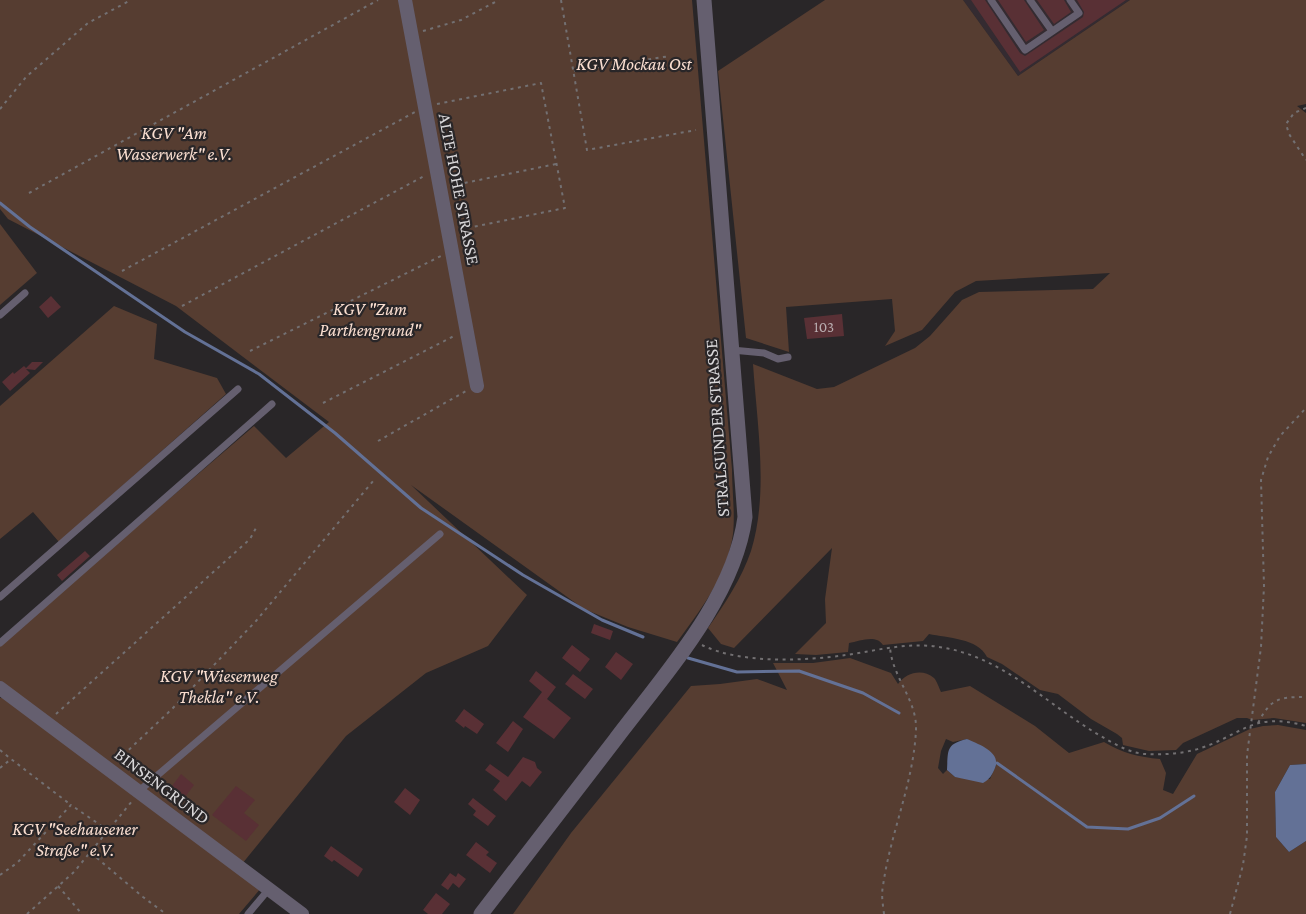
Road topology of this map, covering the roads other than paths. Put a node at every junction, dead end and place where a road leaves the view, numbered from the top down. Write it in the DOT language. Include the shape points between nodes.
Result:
graph roads {
  1 [pos="405,0"];
  2 [pos="704,0"];
  3 [pos="991,0"];
  4 [pos="1030,0"];
  5 [pos="1070,0"];
  6 [pos="1052,32"];
  7 [pos="25,293"];
  8 [pos="0,315"];
  9 [pos="732,350"];
  10 [pos="788,357"];
  11 [pos="477,386"];
  12 [pos="238,389"];
  13 [pos="272,404"];
  14 [pos="440,534"];
  15 [pos="0,597"];
  16 [pos="0,643"];
  17 [pos="0,688"];
  18 [pos="139,792"];
  19 [pos="269,889"];
  20 [pos="248,914"];
  21 [pos="302,914"];
  22 [pos="481,914"];
  1 -- 11 [label="street, ALTE HOHE STRASSE"];
  2 -- 9 [label="street, STRALSUNDER STRASSE"];
  3 -- 6 [label="lane" via="1025,50"];
  4 -- 6 [label="lane"];
  5 -- 6 [label="lane" via="1079,13"];
  7 -- 8 [label="lane"];
  9 -- 10 [label="lane" via="764,353 778,360"];
  9 -- 22 [label="street, STRALSUNDER STRASSE" via="745,517 733,567 691,638"];
  12 -- 15 [label="lane"];
  13 -- 16 [label="lane"];
  14 -- 18 [label="lane"];
  17 -- 18 [label="street, BINSENGRUND"];
  18 -- 19 [label="street, BINSENGRUND"];
  19 -- 20 [label="lane"];
  19 -- 21 [label="street, BINSENGRUND"];
}
